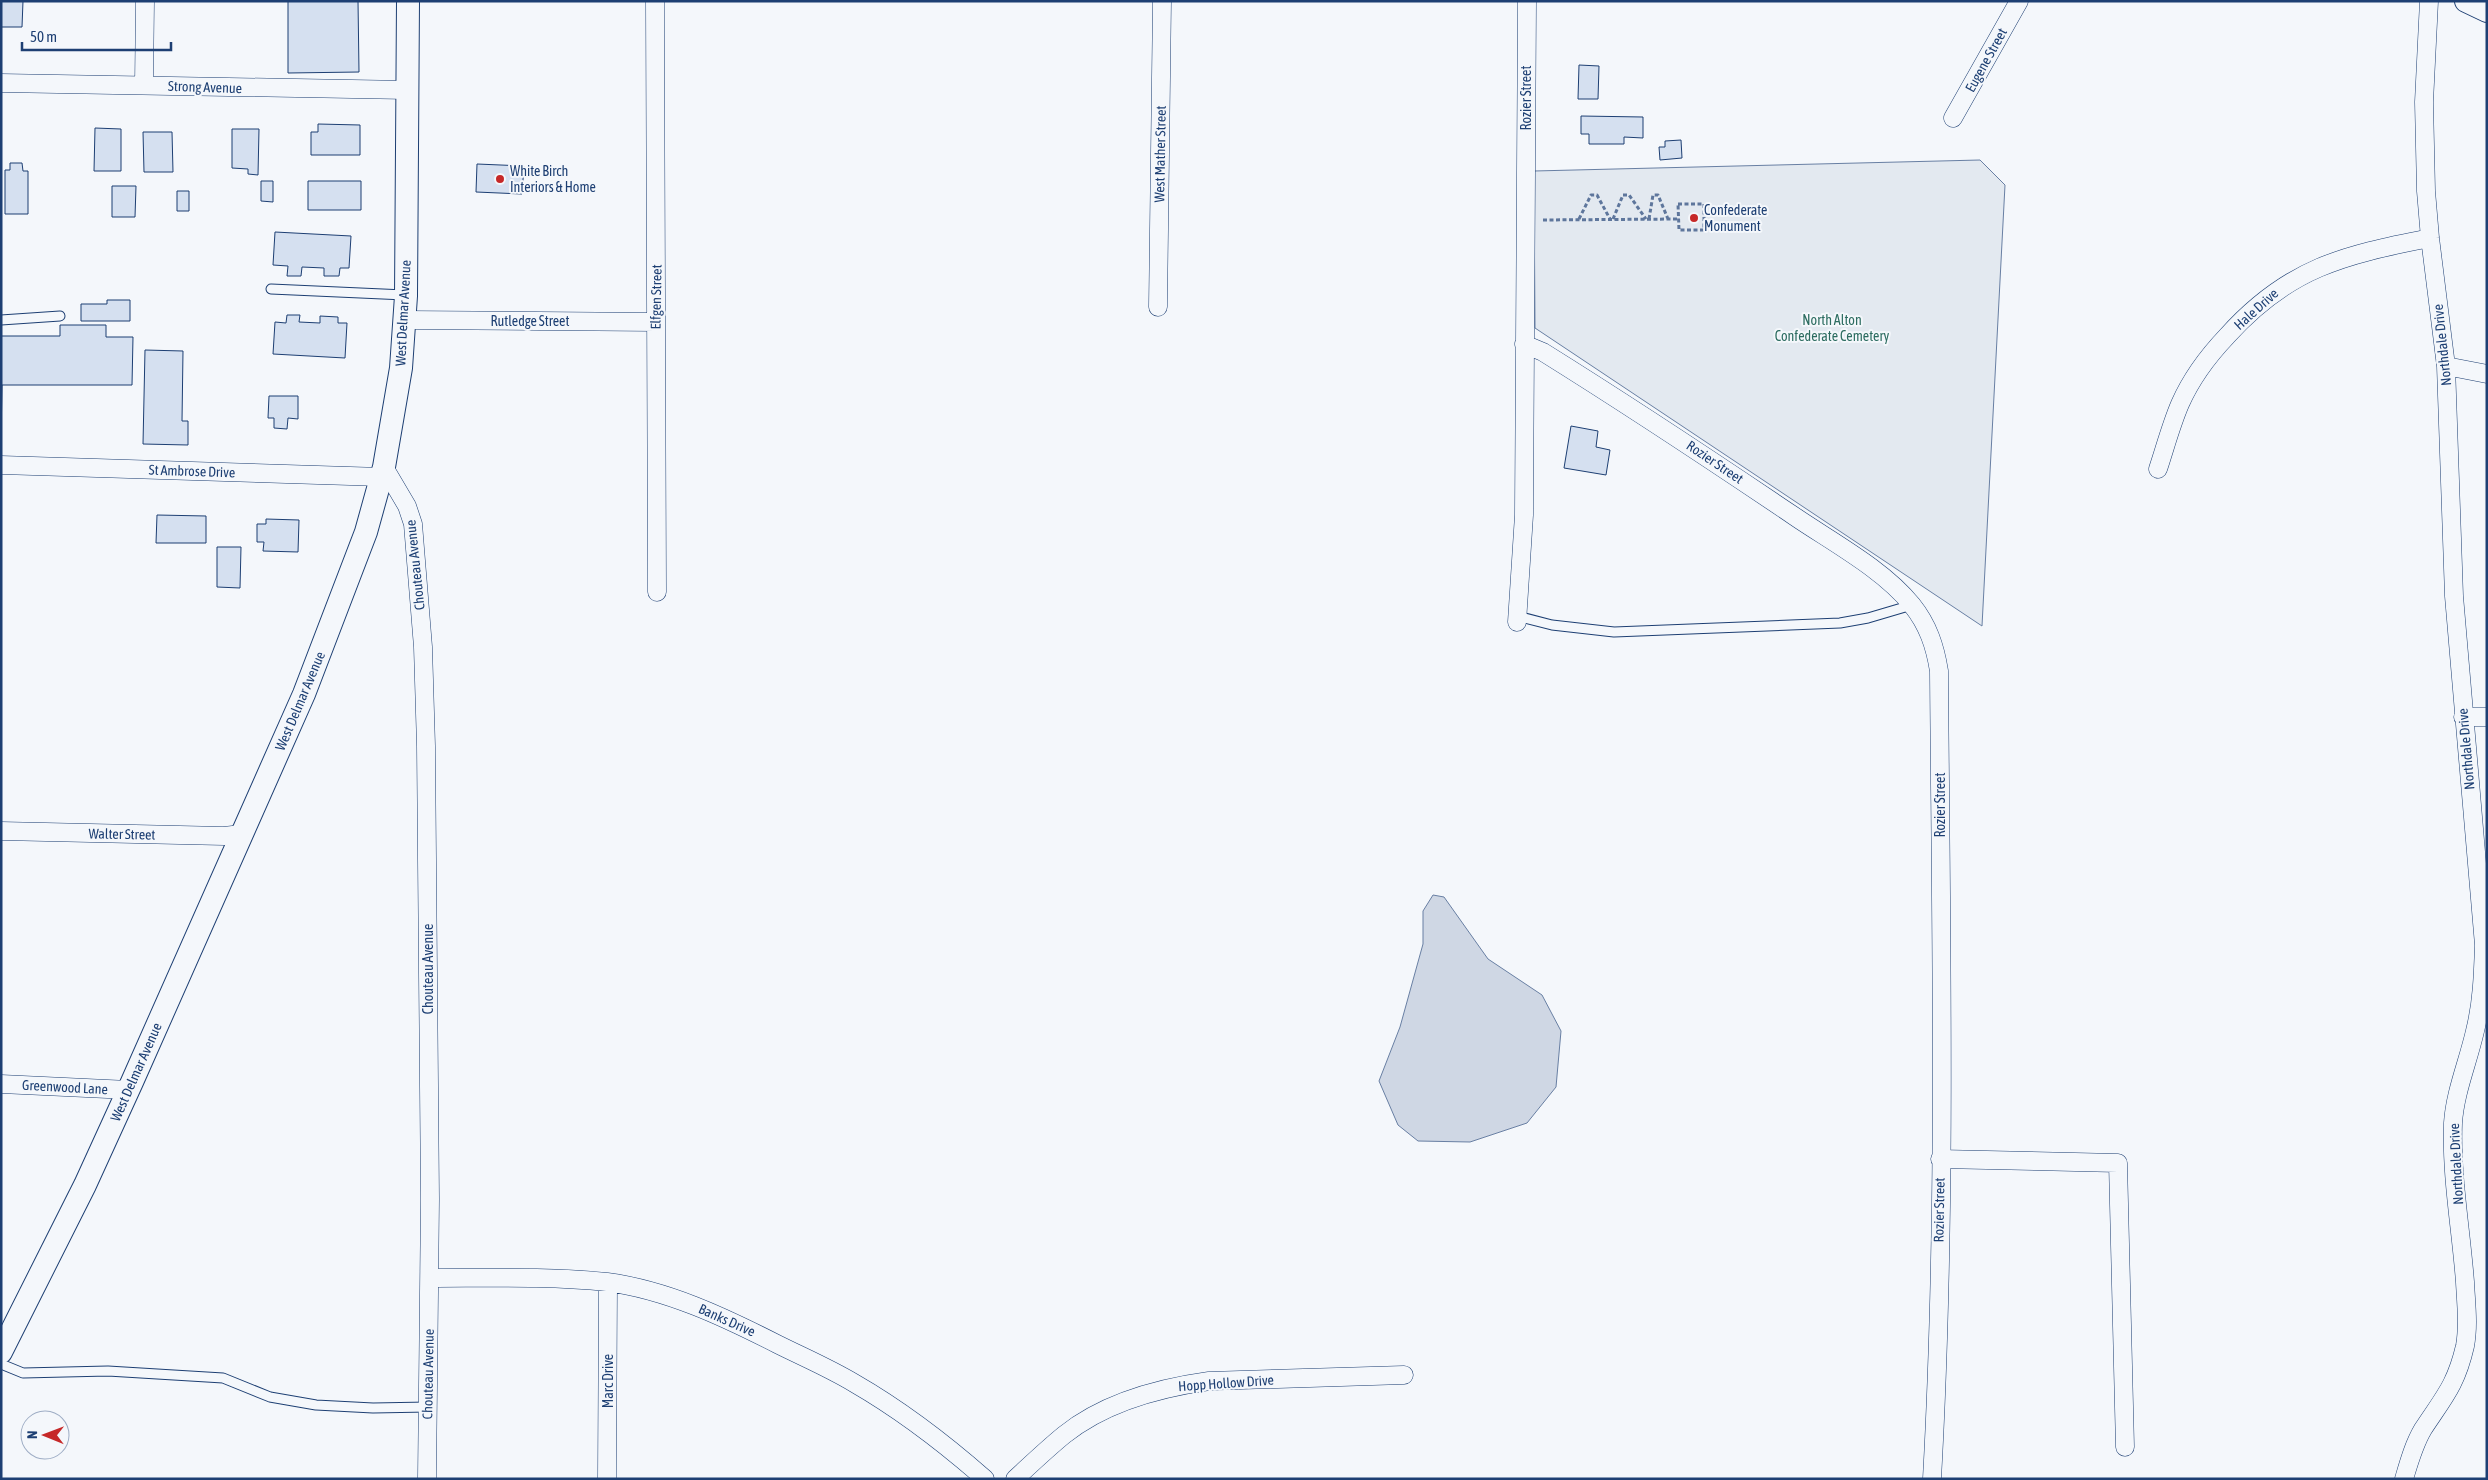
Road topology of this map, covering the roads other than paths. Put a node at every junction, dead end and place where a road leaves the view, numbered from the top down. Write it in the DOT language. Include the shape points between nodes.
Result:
graph roads {
  1 [pos="145,1"];
  2 [pos="408,1"];
  3 [pos="655,1"];
  4 [pos="1162,1"];
  5 [pos="1527,1"];
  6 [pos="2019,1"];
  7 [pos="2429,1"];
  8 [pos="2466,1"];
  9 [pos="2487,11"];
  10 [pos="1,83"];
  11 [pos="144,85"];
  12 [pos="408,90"];
  13 [pos="1953,118"];
  14 [pos="2430,238"];
  15 [pos="271,288"];
  16 [pos="406,296"];
  17 [pos="1158,307"];
  18 [pos="60,316"];
  19 [pos="1,320"];
  20 [pos="405,320"];
  21 [pos="656,322"];
  22 [pos="1524,344"];
  23 [pos="2446,366"];
  24 [pos="2487,374"];
  25 [pos="1,465"];
  26 [pos="2158,469"];
  27 [pos="383,472"];
  28 [pos="657,592"];
  29 [pos="1912,605"];
  30 [pos="1517,619"];
  31 [pos="2463,717"];
  32 [pos="2487,717"];
  33 [pos="1,831"];
  34 [pos="242,834"];
  35 [pos="2485,945"];
  36 [pos="1,1084"];
  37 [pos="129,1090"];
  38 [pos="1940,1159"];
  39 [pos="430,1278"];
  40 [pos="608,1283"];
  41 [pos="1,1352"];
  42 [pos="1,1364"];
  43 [pos="1404,1375"];
  44 [pos="428,1407"];
  45 [pos="2125,1447"];
  46 [pos="427,1479"];
  47 [pos="607,1479"];
  48 [pos="985,1479"];
  49 [pos="1015,1479"];
  50 [pos="1932,1479"];
  51 [pos="2404,1479"];
  1 -- 11 [label="street"];
  2 -- 12 [label="street, West Delmar Avenue"];
  3 -- 21 [label="street, Elfgen Street"];
  4 -- 17 [label="street, West Mather Street"];
  5 -- 22 [label="street, Rozier Street"];
  6 -- 13 [label="street, Eugene Street"];
  7 -- 14 [label="street, Northdale Drive" via="2424,102"];
  8 -- 9 [label="street"];
  10 -- 11 [label="street, Strong Avenue"];
  11 -- 12 [label="street, Strong Avenue"];
  12 -- 16 [label="street, West Delmar Avenue"];
  14 -- 23 [label="street, Northdale Drive"];
  14 -- 26 [label="street, Hale Drive" via="2364,250 2295,277 2271,293 2213,350 2194,378 2180,404"];
  15 -- 16 [label="lane"];
  16 -- 20 [label="street, West Delmar Avenue"];
  18 -- 19 [label="lane"];
  20 -- 21 [label="street, Rutledge Street"];
  20 -- 27 [label="street, West Delmar Avenue" via="401,368"];
  21 -- 28 [label="street, Elfgen Street"];
  22 -- 29 [label="street, Rozier Street" via="1543,352 1674,434 1851,554 1894,586"];
  22 -- 30 [label="street, Rozier Street" via="1524,515"];
  23 -- 24 [label="street"];
  23 -- 31 [label="street, Northdale Drive" via="2454,596"];
  25 -- 27 [label="street, St Ambrose Drive"];
  27 -- 34 [label="street, West Delmar Avenue" via="344,592 304,694"];
  27 -- 39 [label="street, Chouteau Avenue" via="408,506 414,524 423,647"];
  29 -- 30 [label="lane" via="1840,624 1646,631 1581,630"];
  29 -- 38 [label="street, Rozier Street" via="1927,628 1936,650 1939,670"];
  31 -- 32 [label="street"];
  31 -- 35 [label="street, Northdale Drive"];
  33 -- 34 [label="street, Walter Street"];
  34 -- 37 [label="street, West Delmar Avenue"];
  35 -- 51 [label="street, Northdale Drive" via="2483,990 2453,1122 2453,1161 2467,1314 2465,1343 2456,1378 2422,1431"];
  36 -- 37 [label="street, Greenwood Lane"];
  37 -- 41 [label="street, West Delmar Avenue"];
  38 -- 45 [label="street" via="2118,1163"];
  38 -- 50 [label="street, Rozier Street" via="1937,1384"];
  39 -- 40 [label="street, Banks Drive" via="555,1278"];
  39 -- 44 [label="street, Chouteau Avenue"];
  40 -- 47 [label="street, Marc Drive"];
  40 -- 48 [label="street, Banks Drive" via="650,1290 695,1306 854,1382 902,1412"];
  42 -- 44 [label="lane" via="23,1373 108,1371 223,1378 270,1397 316,1404"];
  43 -- 49 [label="street, Hopp Hollow Drive" via="1209,1381 1148,1393 1119,1404 1071,1430"];
  44 -- 46 [label="street, Chouteau Avenue"];
}
